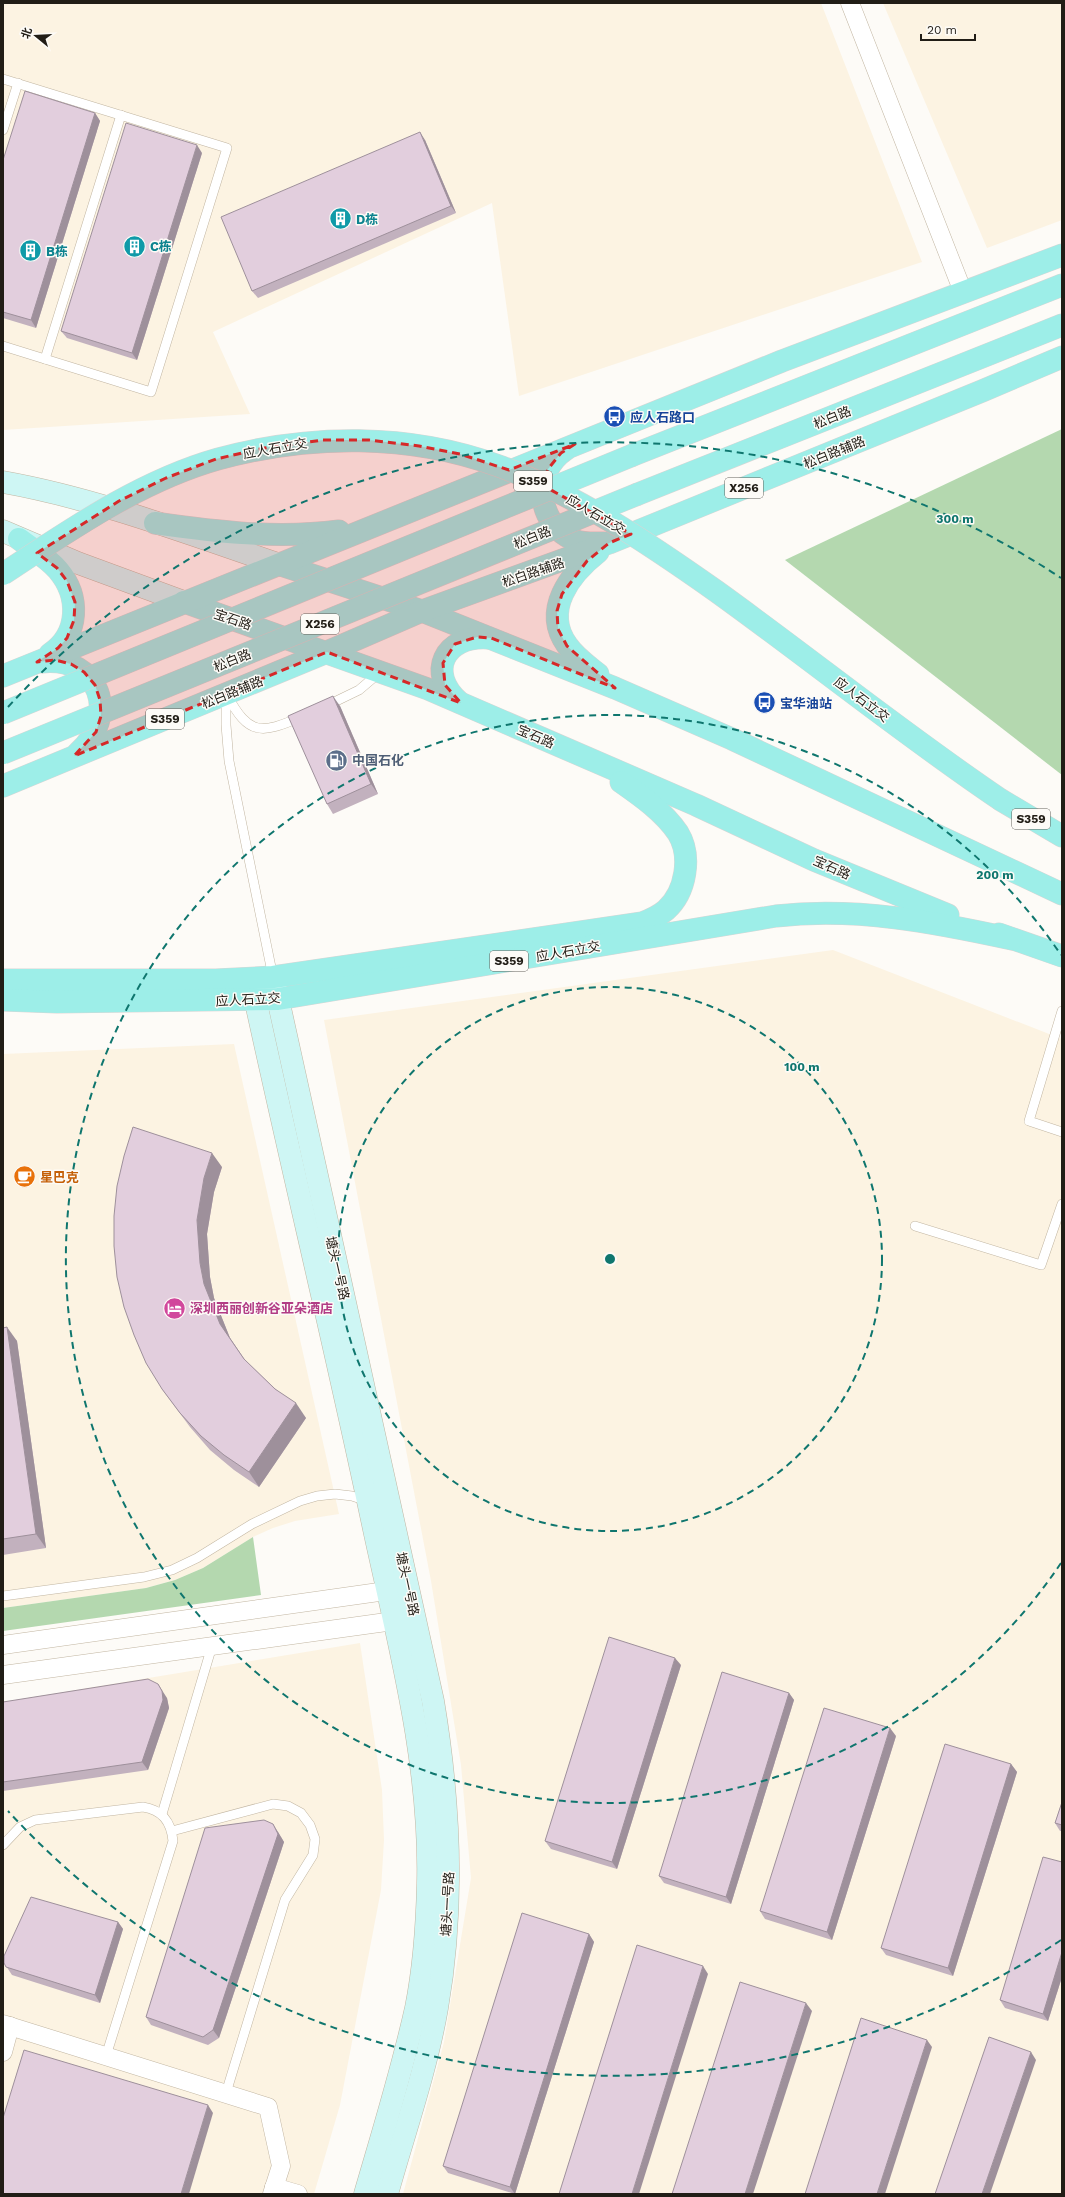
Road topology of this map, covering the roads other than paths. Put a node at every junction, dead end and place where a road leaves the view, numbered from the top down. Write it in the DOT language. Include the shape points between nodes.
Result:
graph roads {
  1 [pos="850,3"];
  2 [pos="3,78"];
  3 [pos="18,83"];
  4 [pos="121,115"];
  5 [pos="3,130"];
  6 [pos="1062,255"];
  7 [pos="1062,285"];
  8 [pos="964,292"];
  9 [pos="1062,324"];
  10 [pos="3,346"];
  11 [pos="1062,357"];
  12 [pos="45,359"];
  13 [pos="575,444"];
  14 [pos="3,482"];
  15 [pos="155,523"];
  16 [pos="366,528"];
  17 [pos="11,535"];
  18 [pos="609,543"];
  19 [pos="281,564"];
  20 [pos="3,574"];
  21 [pos="184,602"];
  22 [pos="422,611"];
  23 [pos="491,638"];
  24 [pos="327,652"];
  25 [pos="37,662"];
  26 [pos="380,671"];
  27 [pos="3,676"];
  28 [pos="615,688"];
  29 [pos="226,694"];
  30 [pos="461,703"];
  31 [pos="3,713"];
  32 [pos="3,753"];
  33 [pos="578,754"];
  34 [pos="74,756"];
  35 [pos="3,786"];
  36 [pos="1062,836"];
  37 [pos="1062,894"];
  38 [pos="1012,939"];
  39 [pos="1062,956"];
  40 [pos="273,978"];
  41 [pos="251,979"];
  42 [pos="3,980"];
  43 [pos="278,999"];
  44 [pos="3,1000"];
  45 [pos="256,1000"];
  46 [pos="1062,1012"];
  47 [pos="1062,1132"];
  48 [pos="1062,1204"];
  49 [pos="915,1226"];
  50 [pos="368,1501"];
  51 [pos="398,1590"];
  52 [pos="3,1596"];
  53 [pos="404,1619"];
  54 [pos="3,1645"];
  55 [pos="212,1646"];
  56 [pos="3,1675"];
  57 [pos="162,1814"];
  58 [pos="172,1831"];
  59 [pos="3,1845"];
  60 [pos="7,2025"];
  61 [pos="3,2052"];
  62 [pos="106,2056"];
  63 [pos="226,2094"];
  64 [pos="273,2191"];
  65 [pos="298,2194"];
  66 [pos="365,2194"];
  67 [pos="386,2194"];
  1 -- 8 [label="street"];
  2 -- 3 [label="lane"];
  3 -- 4 [label="lane"];
  3 -- 5 [label="lane"];
  4 -- 12 [label="lane"];
  4 -- 12 [label="lane" via="227,148 151,392"];
  6 -- 8 [label="main road"];
  7 -- 31 [label="main road, bridge" via="632,455"];
  8 -- 13 [label="main road"];
  9 -- 32 [label="main road, 松白路 / X256, bridge"];
  10 -- 12 [label="lane"];
  11 -- 18 [label="main road, 松白路辅路 / X256"];
  13 -- 16 [label="main road"];
  13 -- 18 [label="main road" via="561,453 548,469 542,485 543,502 549,519 560,532 574,540 591,544"];
  14 -- 15 [label="street" via="65,495"];
  15 -- 16 [label="main road" via="262,536 310,535"];
  15 -- 19 [label="street"];
  16 -- 19 [label="main road"];
  17 -- 21 [label="street, 宝石路"];
  17 -- 25 [label="main road" via="57,568 67,581 74,602 74,620 68,638"];
  18 -- 22 [label="main road, 松白路辅路 / X256"];
  18 -- 28 [label="main road" via="572,578 562,594 557,611 558,629 567,646 582,662"];
  19 -- 21 [label="main road"];
  19 -- 22 [label="main road"];
  20 -- 36 [label="main road, 应人石立交 / S359, bridge" via="119,501 166,478 216,459 264,448 323,440 369,440 460,454 498,466 540,484 615,524 743,610 949,765"];
  21 -- 24 [label="main road, 宝石路 / S359"];
  21 -- 25 [label="main road"];
  22 -- 23 [label="main road"];
  22 -- 24 [label="main road, 松白路辅路 / X256"];
  23 -- 28 [label="main road"];
  23 -- 30 [label="main road" via="466,639 455,644 448,653 442,669 445,686"];
  24 -- 26 [label="main road, 宝石路 / S359"];
  24 -- 29 [label="main road, 松白路辅路 / S359"];
  25 -- 27 [label="main road"];
  25 -- 34 [label="main road" via="55,660 71,664 84,672 98,695 101,716 96,732 87,745"];
  26 -- 29 [label="lane" via="359,690 274,729 256,728 244,721"];
  26 -- 30 [label="main road, 宝石路 / S359"];
  28 -- 37 [label="main road" via="732,739"];
  29 -- 34 [label="main road, 松白路辅路 / S359"];
  29 -- 40 [label="lane" via="229,760"];
  30 -- 33 [label="main road, 宝石路 / S359"];
  33 -- 38 [label="main road, 宝石路 / S359" via="852,876"];
  33 -- 40 [label="main road" via="652,805 679,834 686,866 683,883 667,909 655,918 629,926"];
  34 -- 35 [label="main road, 松白路辅路 / S359"];
  38 -- 39 [label="main road, 宝石路 / S359"];
  38 -- 43 [label="main road, 应人石立交 / S359" via="897,917 807,912"];
  40 -- 41 [label="main road"];
  40 -- 43 [label="street, 塘头一号路"];
  41 -- 42 [label="main road"];
  41 -- 45 [label="street, 塘头一号路"];
  43 -- 45 [label="main road, 应人石立交 / S359"];
  43 -- 51 [label="street, 塘头一号路"];
  44 -- 45 [label="main road, 应人石立交 / S359"];
  45 -- 50 [label="street, 塘头一号路"];
  46 -- 47 [label="lane" via="1029,1121"];
  48 -- 49 [label="lane" via="1041,1265"];
  50 -- 51 [label="street, 塘头一号路"];
  50 -- 52 [label="lane" via="334,1494 300,1500 172,1570"];
  51 -- 53 [label="street, 塘头一号路"];
  51 -- 54 [label="street"];
  53 -- 55 [label="street"];
  53 -- 66 [label="street, 塘头一号路" via="428,1838 427,1915 416,2005"];
  53 -- 67 [label="street, 塘头一号路" via="441,1752 448,1837 449,1896 437,2009"];
  55 -- 56 [label="street"];
  55 -- 57 [label="lane"];
  57 -- 58 [label="lane"];
  57 -- 59 [label="lane" via="142,1807 35,1820 20,1827"];
  58 -- 62 [label="lane" via="172,1841"];
  58 -- 63 [label="lane" via="273,1804 288,1806 301,1813 310,1825 315,1839 313,1855 285,1900"];
  60 -- 61 [label="street"];
  60 -- 62 [label="street"];
  62 -- 63 [label="street"];
  63 -- 64 [label="street" via="268,2107 281,2166"];
  64 -- 65 [label="street"];
}
